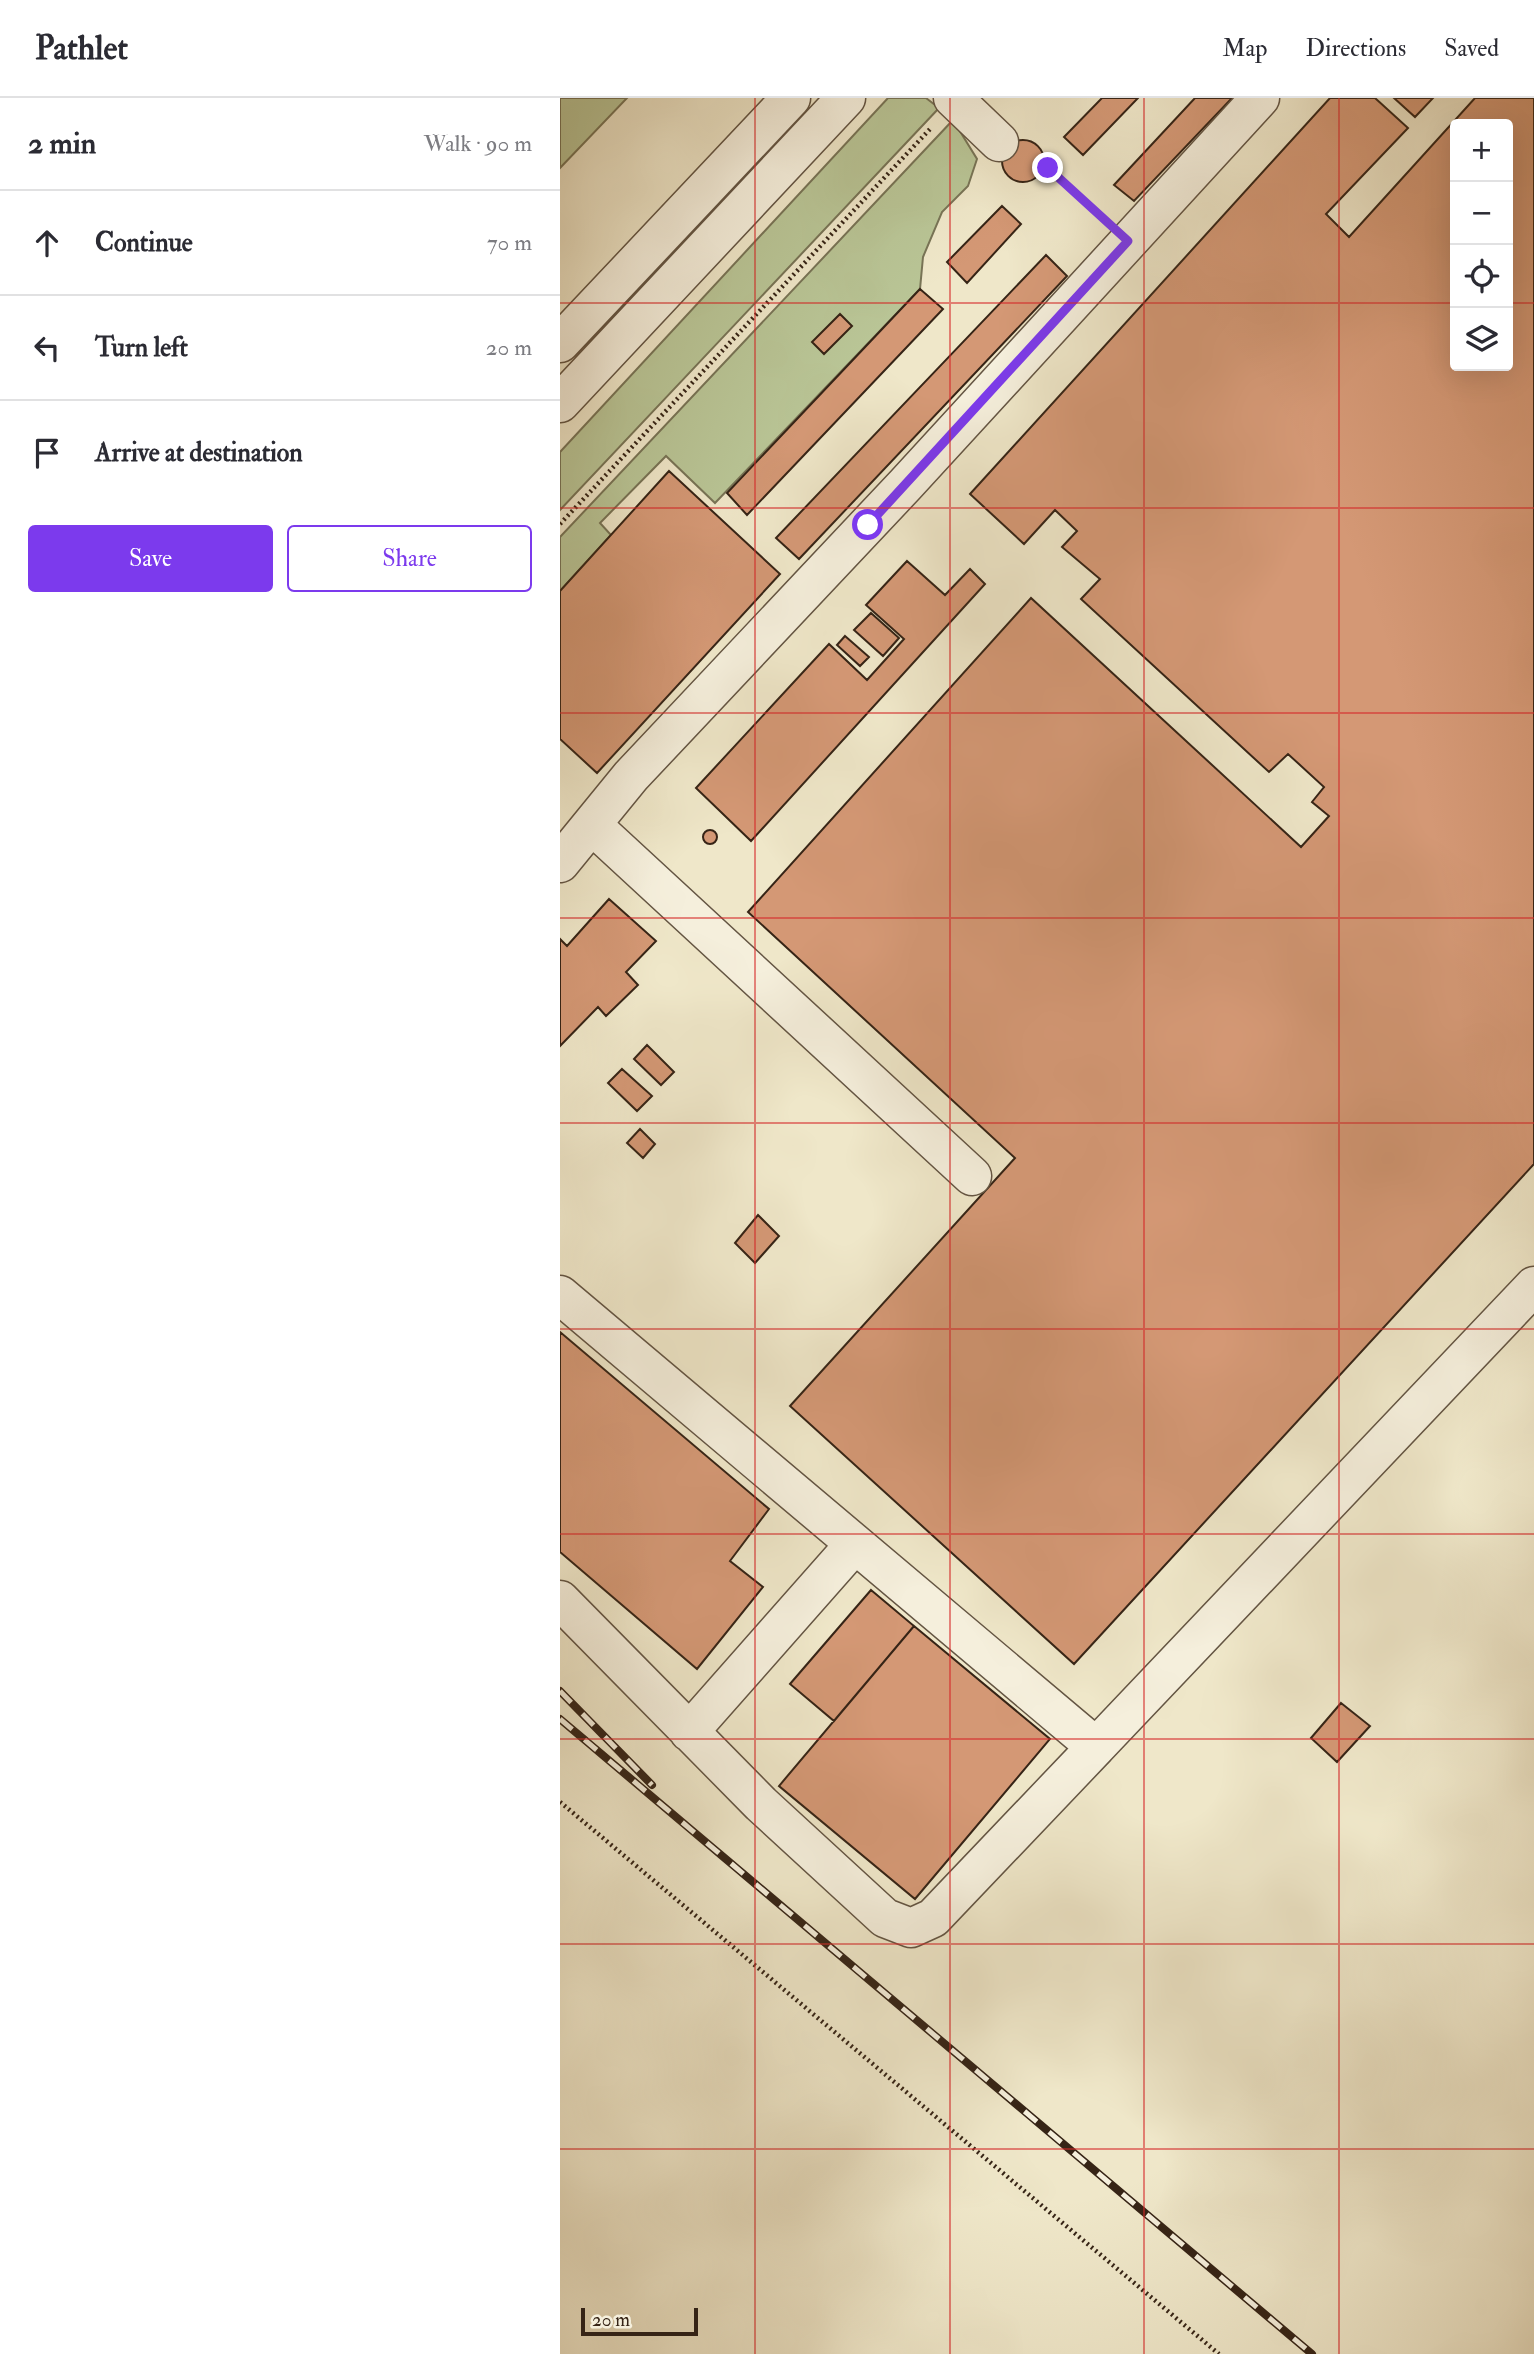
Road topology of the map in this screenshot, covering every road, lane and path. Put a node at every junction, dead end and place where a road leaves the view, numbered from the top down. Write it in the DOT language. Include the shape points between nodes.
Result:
graph roads {
  1 [pos="791,98"];
  2 [pos="846,98"];
  3 [pos="1260,98"];
  4 [pos="955,100"];
  5 [pos="999,142"];
  6 [pos="1048,168"];
  7 [pos="1115,244"];
  8 [pos="560,343"];
  9 [pos="560,403"];
  10 [pos="560,524"];
  11 [pos="593,826"];
  12 [pos="560,863"];
  13 [pos="972,1176"];
  14 [pos="1534,1286"];
  15 [pos="560,1295"];
  16 [pos="854,1545"];
  17 [pos="560,1600"];
  18 [pos="689,1732"];
  19 [pos="1096,1746"];
  20 [pos="560,1802"];
  21 [pos="1219,2354"];
  1 -- 8 [label="lane"];
  2 -- 9 [label="lane"];
  3 -- 7 [label="lane"];
  4 -- 5 [label="lane"];
  4 -- 10 [label="path"];
  6 -- 7 [label="path"];
  7 -- 11 [label="lane" via="906,484 631,776"];
  11 -- 12 [label="lane"];
  11 -- 13 [label="lane"];
  14 -- 19 [label="lane"];
  15 -- 16 [label="lane"];
  16 -- 18 [label="lane"];
  16 -- 19 [label="lane"];
  17 -- 18 [label="lane"];
  18 -- 19 [label="lane" via="885,1918 911,1928 933,1919"];
  20 -- 21 [label="path"];
}
